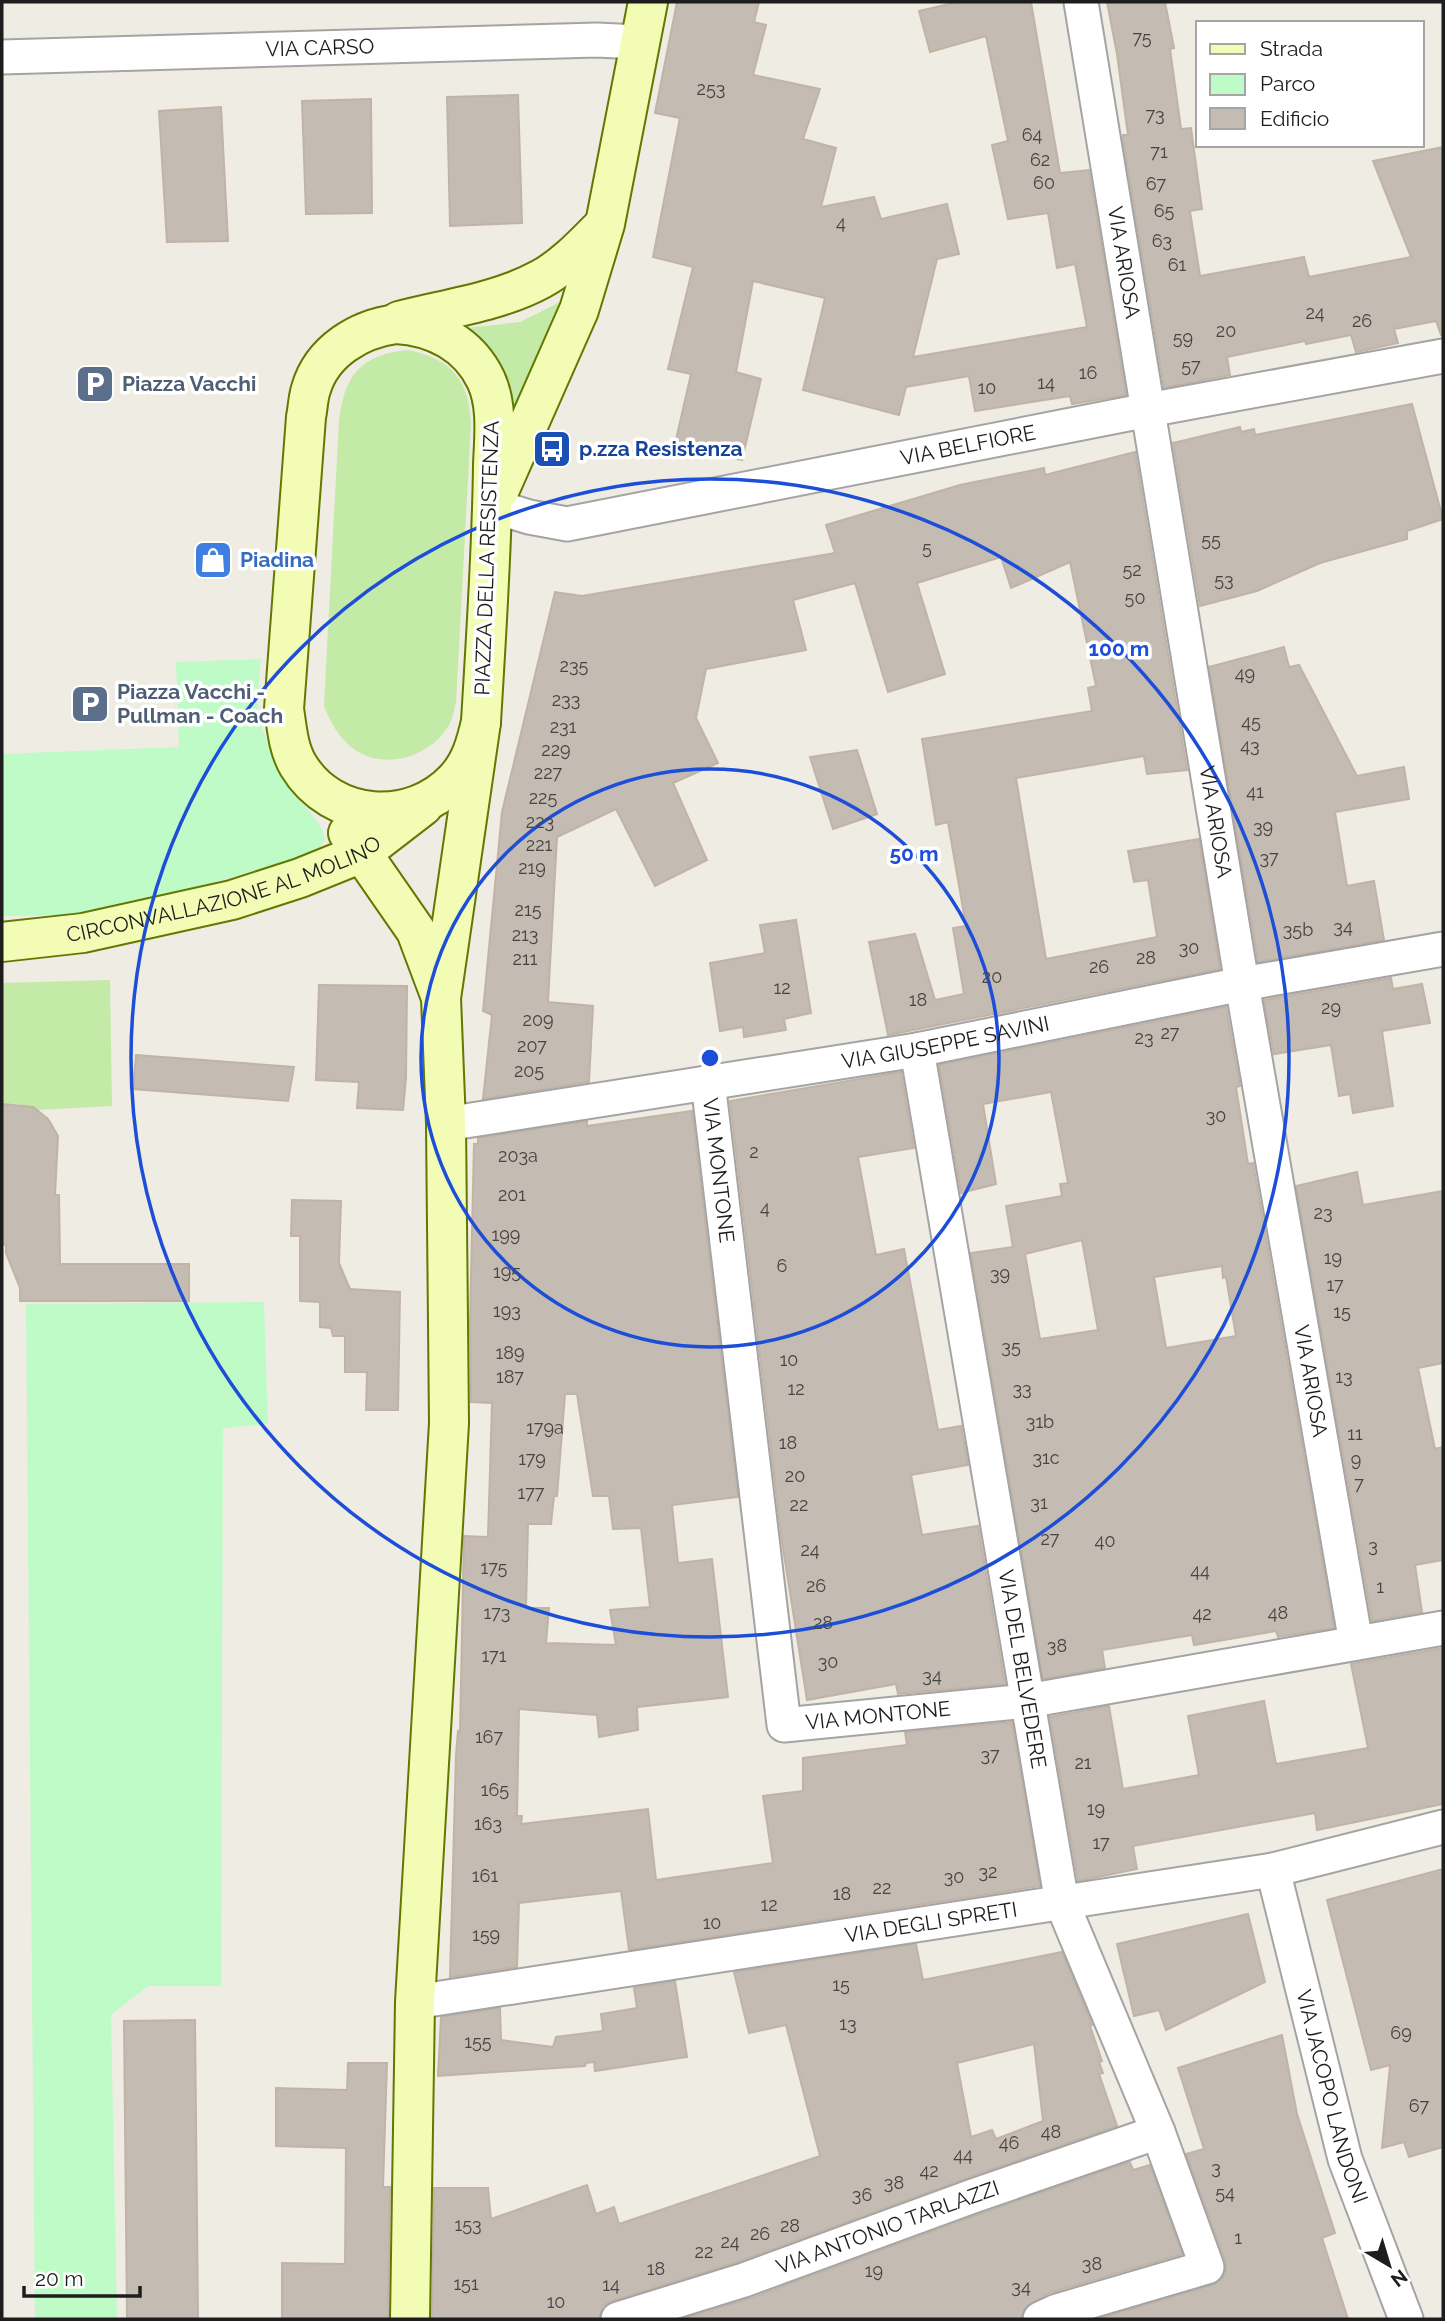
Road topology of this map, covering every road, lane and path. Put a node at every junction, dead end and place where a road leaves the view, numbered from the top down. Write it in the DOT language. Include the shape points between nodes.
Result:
graph roads {
  1 [pos="648,2"];
  2 [pos="1081,2"];
  3 [pos="639,42"];
  4 [pos="2,57"];
  5 [pos="605,224"];
  6 [pos="376,327"];
  7 [pos="1443,356"];
  8 [pos="1149,410"];
  9 [pos="493,506"];
  10 [pos="481,722"];
  11 [pos="317,788"];
  12 [pos="432,799"];
  13 [pos="362,853"];
  14 [pos="2,942"];
  15 [pos="1443,948"];
  16 [pos="1242,984"];
  17 [pos="441,998"];
  18 [pos="917,1050"];
  19 [pos="708,1082"];
  20 [pos="446,1124"];
  21 [pos="1443,1628"];
  22 [pos="1356,1643"];
  23 [pos="1027,1702"];
  24 [pos="1443,1827"];
  25 [pos="1273,1870"];
  26 [pos="1062,1903"];
  27 [pos="415,2002"];
  28 [pos="1158,2132"];
  29 [pos="410,2319"];
  30 [pos="618,2319"];
  31 [pos="1040,2319"];
  32 [pos="1406,2319"];
  1 -- 3 [label="street"];
  2 -- 8 [label="street, VIA ARIOSA"];
  3 -- 4 [label="street, VIA CARSO"];
  3 -- 5 [label="street"];
  5 -- 6 [label="street" via="569,260 541,279 507,293"];
  5 -- 9 [label="street" via="579,310"];
  6 -- 9 [label="street, PIAZZA DELLA RESISTENZA" via="416,325 445,335 469,354 486,381 494,412"];
  6 -- 11 [label="street, PIAZZA DELLA RESISTENZA" via="348,340 325,362 311,388 306,417 285,709 288,738 298,765"];
  7 -- 8 [label="street, VIA BELFIORE"];
  8 -- 9 [label="street, VIA BELFIORE" via="568,524"];
  8 -- 16 [label="street, VIA ARIOSA"];
  9 -- 10 [label="street, PIAZZA DELLA RESISTENZA"];
  10 -- 12 [label="street, PIAZZA DELLA RESISTENZA" via="473,753 456,779"];
  10 -- 17 [label="street"];
  11 -- 12 [label="street, PIAZZA DELLA RESISTENZA" via="342,804 370,812 402,811"];
  11 -- 13 [label="street"];
  12 -- 13 [label="street, CIRCONVALLAZIONE AL MOLINO"];
  13 -- 14 [label="street, CIRCONVALLAZIONE AL MOLINO" via="232,900 83,933"];
  13 -- 17 [label="street" via="416,931"];
  15 -- 16 [label="street, VIA GIUSEPPE SAVINI"];
  16 -- 18 [label="street, VIA GIUSEPPE SAVINI"];
  16 -- 22 [label="street, VIA ARIOSA"];
  17 -- 20 [label="street"];
  18 -- 19 [label="street, VIA GIUSEPPE SAVINI"];
  18 -- 23 [label="street, VIA DEL BELVEDERE"];
  19 -- 20 [label="street, VIA GIUSEPPE SAVINI"];
  19 -- 23 [label="street, VIA MONTONE" via="784,1725"];
  20 -- 27 [label="street" via="449,1436"];
  21 -- 22 [label="street, VIA MONTONE"];
  22 -- 23 [label="street, VIA MONTONE"];
  23 -- 26 [label="street, VIA DEL BELVEDERE"];
  24 -- 25 [label="street, VIA DEGLI SPRETI"];
  25 -- 26 [label="street, VIA DEGLI SPRETI"];
  25 -- 32 [label="street, VIA JACOPO LANDONI" via="1345,2159"];
  26 -- 27 [label="street, VIA DEGLI SPRETI"];
  26 -- 28 [label="street, VIA DEL BELVEDERE"];
  27 -- 29 [label="street"];
  28 -- 30 [label="street, VIA ANTONIO TARLAZZI" via="744,2280"];
  28 -- 31 [label="street, VIA DEL BELVEDERE" via="1207,2267"];
}
